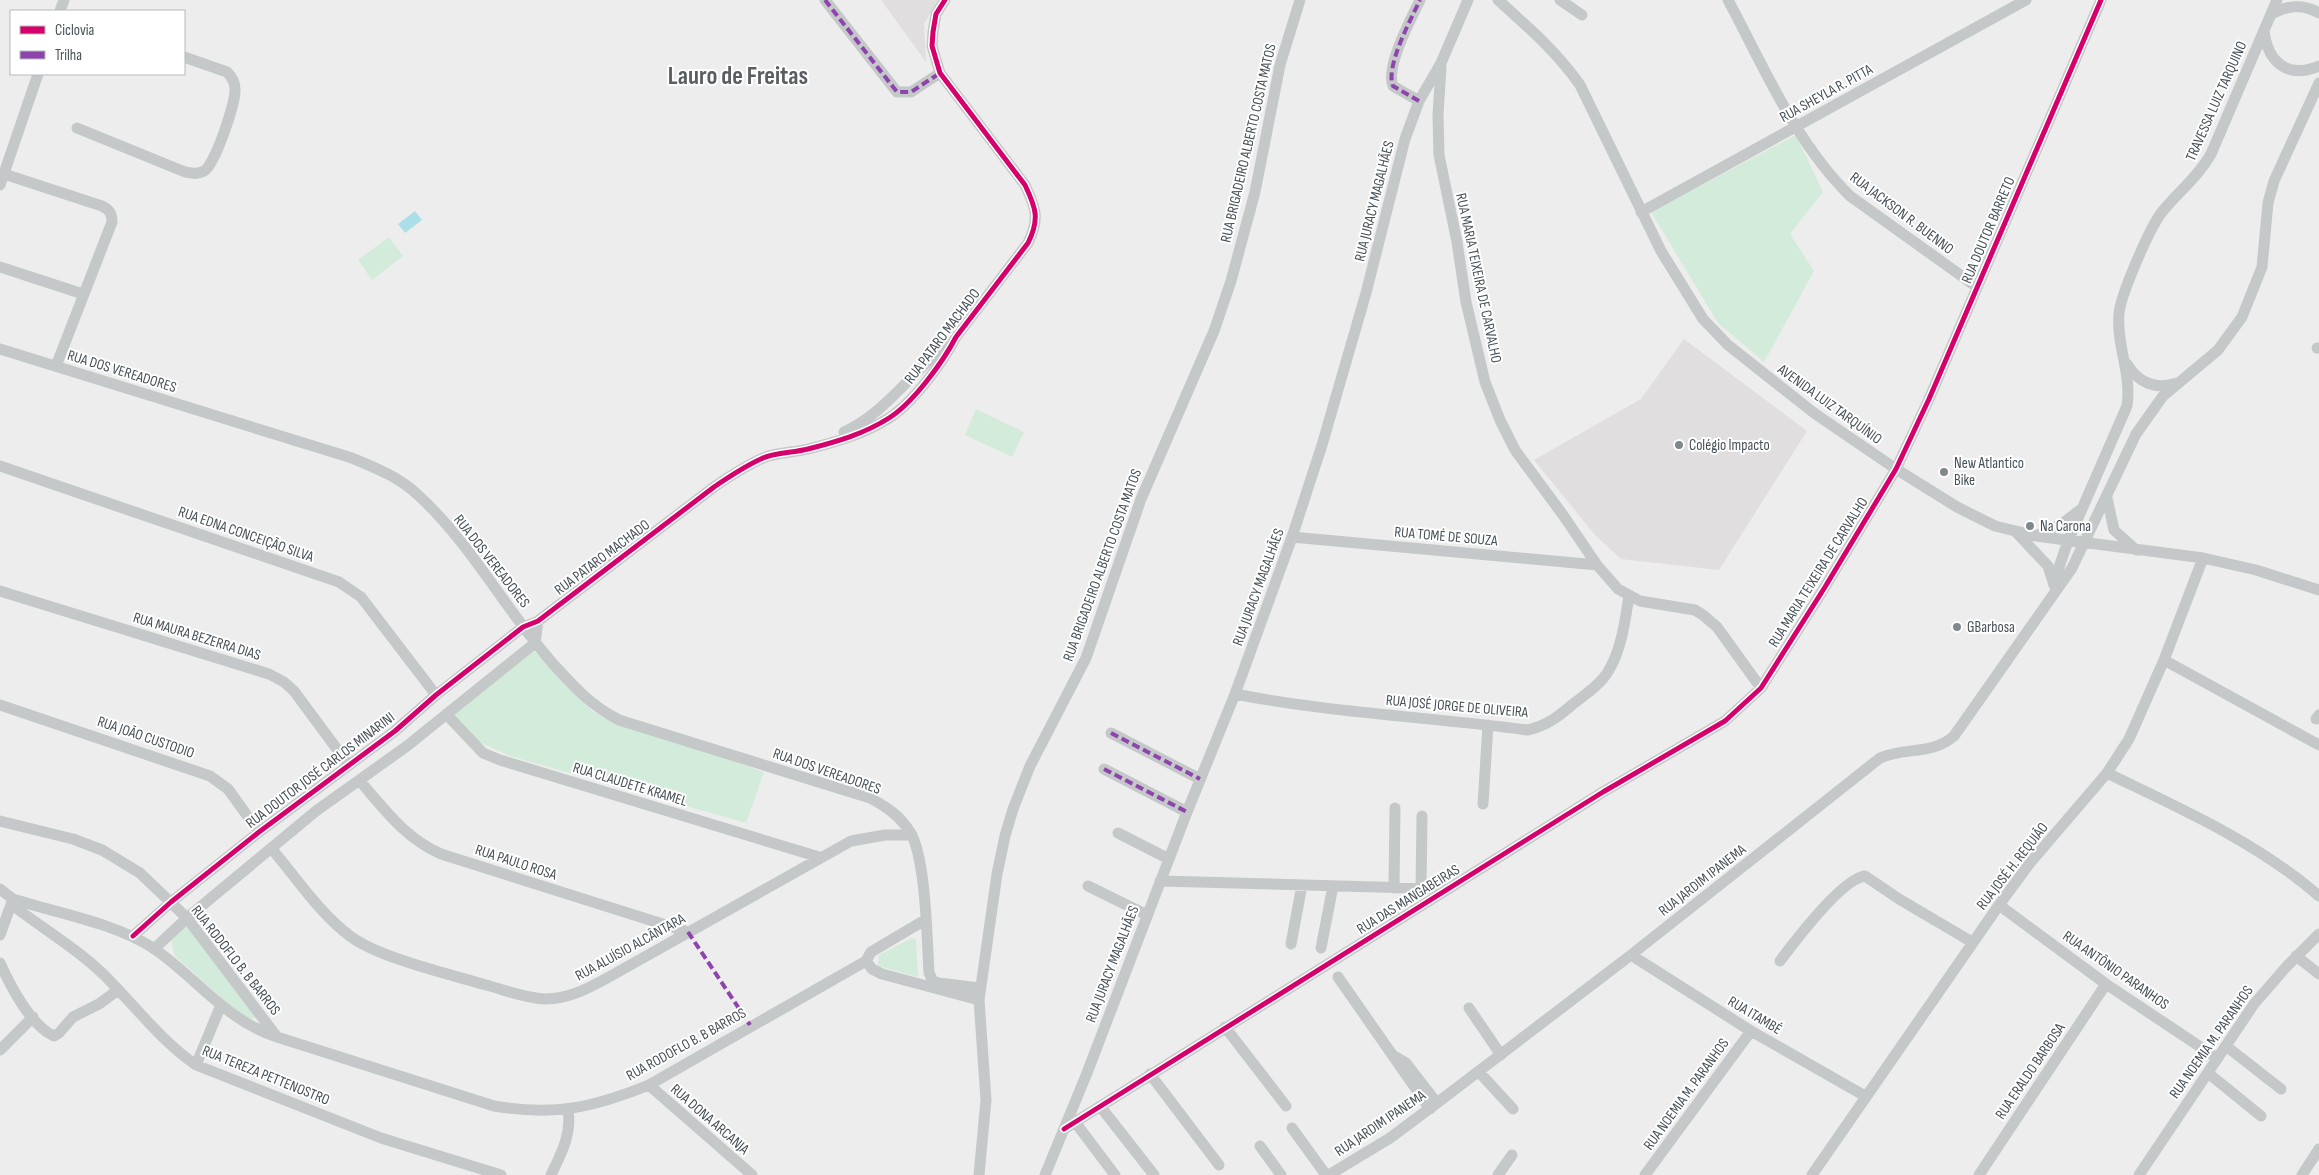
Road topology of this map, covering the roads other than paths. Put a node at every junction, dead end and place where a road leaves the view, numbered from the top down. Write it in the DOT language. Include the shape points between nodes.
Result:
graph roads {
  1 [pos="825,0"];
  2 [pos="945,0"];
  3 [pos="1300,0"];
  4 [pos="1420,0"];
  5 [pos="1468,0"];
  6 [pos="1498,0"];
  7 [pos="1560,0"];
  8 [pos="1728,0"];
  9 [pos="2026,0"];
  10 [pos="2101,0"];
  11 [pos="2277,0"];
  12 [pos="2319,13"];
  13 [pos="2271,14"];
  14 [pos="1582,15"];
  15 [pos="2264,31"];
  16 [pos="185,57"];
  17 [pos="1442,63"];
  18 [pos="2319,66"];
  19 [pos="940,73"];
  20 [pos="38,75"];
  21 [pos="2319,83"];
  22 [pos="1419,101"];
  23 [pos="1796,126"];
  24 [pos="77,128"];
  25 [pos="4,174"];
  26 [pos="0,185"];
  27 [pos="1642,212"];
  28 [pos="0,267"];
  29 [pos="1977,287"];
  30 [pos="83,294"];
  31 [pos="956,337"];
  32 [pos="0,349"];
  33 [pos="2126,363"];
  34 [pos="56,366"];
  35 [pos="2179,382"];
  36 [pos="906,383"];
  37 [pos="912,397"];
  38 [pos="888,403"];
  39 [pos="2122,416"];
  40 [pos="891,417"];
  41 [pos="2136,434"];
  42 [pos="807,449"];
  43 [pos="0,466"];
  44 [pos="1896,469"];
  45 [pos="2107,498"];
  46 [pos="2081,509"];
  47 [pos="2017,532"];
  48 [pos="2036,536"];
  49 [pos="1292,538"];
  50 [pos="2068,541"];
  51 [pos="2085,543"];
  52 [pos="2136,550"];
  53 [pos="2203,558"];
  54 [pos="1597,565"];
  55 [pos="2318,585"];
  56 [pos="2057,588"];
  57 [pos="0,591"];
  58 [pos="1630,596"];
  59 [pos="538,621"];
  60 [pos="523,627"];
  61 [pos="535,644"];
  62 [pos="2164,660"];
  63 [pos="1760,688"];
  64 [pos="1236,694"];
  65 [pos="436,695"];
  66 [pos="0,704"];
  67 [pos="447,715"];
  68 [pos="1488,725"];
  69 [pos="394,731"];
  70 [pos="1111,732"];
  71 [pos="2319,745"];
  72 [pos="407,746"];
  73 [pos="348,764"];
  74 [pos="1104,769"];
  75 [pos="2107,773"];
  76 [pos="1200,779"];
  77 [pos="360,781"];
  78 [pos="306,795"];
  79 [pos="1483,804"];
  80 [pos="1396,808"];
  81 [pos="316,811"];
  82 [pos="1187,812"];
  83 [pos="1422,816"];
  84 [pos="0,821"];
  85 [pos="259,832"];
  86 [pos="1118,833"];
  87 [pos="912,834"];
  88 [pos="271,848"];
  89 [pos="819,857"];
  90 [pos="1168,859"];
  91 [pos="1160,881"];
  92 [pos="1302,885"];
  93 [pos="1088,886"];
  94 [pos="1332,886"];
  95 [pos="1394,888"];
  96 [pos="0,889"];
  97 [pos="1421,889"];
  98 [pos="1447,889"];
  99 [pos="2319,896"];
  100 [pos="12,901"];
  101 [pos="171,902"];
  102 [pos="1999,904"];
  103 [pos="1147,915"];
  104 [pos="187,918"];
  105 [pos="925,920"];
  106 [pos="688,932"];
  107 [pos="0,934"];
  108 [pos="2319,934"];
  109 [pos="133,936"];
  110 [pos="1972,942"];
  111 [pos="1291,944"];
  112 [pos="1321,948"];
  113 [pos="154,949"];
  114 [pos="1631,955"];
  115 [pos="2296,956"];
  116 [pos="866,961"];
  117 [pos="1780,961"];
  118 [pos="0,964"];
  119 [pos="2319,974"];
  120 [pos="1338,977"];
  121 [pos="2106,984"];
  122 [pos="980,988"];
  123 [pos="118,990"];
  124 [pos="979,1000"];
  125 [pos="221,1005"];
  126 [pos="1469,1008"];
  127 [pos="33,1017"];
  128 [pos="1225,1027"];
  129 [pos="1751,1031"];
  130 [pos="277,1037"];
  131 [pos="2226,1046"];
  132 [pos="0,1050"];
  133 [pos="1501,1055"];
  134 [pos="2217,1058"];
  135 [pos="196,1065"];
  136 [pos="1479,1072"];
  137 [pos="2208,1073"];
  138 [pos="1150,1074"];
  139 [pos="649,1085"];
  140 [pos="2281,1089"];
  141 [pos="1865,1096"];
  142 [pos="1100,1106"];
  143 [pos="1286,1106"];
  144 [pos="1433,1106"];
  145 [pos="1513,1109"];
  146 [pos="568,1110"];
  147 [pos="2261,1116"];
  148 [pos="1075,1122"];
  149 [pos="1292,1128"];
  150 [pos="1064,1129"];
  151 [pos="1260,1146"];
  152 [pos="2319,1149"];
  153 [pos="1512,1155"];
  154 [pos="1219,1165"];
  155 [pos="1047,1170"];
  156 [pos="478,1171"];
  157 [pos="501,1175"];
  158 [pos="551,1175"];
  159 [pos="752,1175"];
  160 [pos="980,1175"];
  161 [pos="1058,1175"];
  162 [pos="1116,1175"];
  163 [pos="1154,1175"];
  164 [pos="1281,1175"];
  165 [pos="1327,1175"];
  166 [pos="1498,1175"];
  167 [pos="1645,1175"];
  168 [pos="1812,1175"];
  169 [pos="1979,1175"];
  170 [pos="2139,1175"];
  171 [pos="2302,1175"];
  1 -- 19 [label="street" via="897,92 911,92"];
  2 -- 19 [label="street, RUA PATARO MACHADO" via="936,14 932,32 932,46"];
  3 -- 122 [label="street, RUA BRIGADEIRO ALBERTO COSTA MATOS" via="1280,65 1255,192 1214,331 1141,499 1086,658 1030,766 1013,809 997,874"];
  4 -- 22 [label="street" via="1403,35 1390,76 1393,86"];
  5 -- 17 [label="street, RUA JURACY MAGALHÃES"];
  6 -- 27 [label="street, AVENIDA LUIZ TARQUÍNIO" via="1550,46 1575,77"];
  7 -- 14 [label="street"];
  8 -- 23 [label="street, RUA JACKSON R. BUENNO"];
  9 -- 23 [label="street, RUA SHEYLA R. PITTA"];
  10 -- 29 [label="street, RUA DOUTOR BARRETO"];
  11 -- 13 [label="street, TRAVESSA LUIZ TARQUINO"];
  12 -- 13 [label="street" via="2296,6"];
  13 -- 15 [label="street, TRAVESSA LUIZ TARQUINO"];
  15 -- 18 [label="street" via="2269,52 2279,65 2298,71"];
  15 -- 33 [label="street, TRAVESSA LUIZ TARQUINO" via="2211,154 2198,175 2160,215 2124,292 2119,316"];
  16 -- 24 [label="street" via="227,72 236,90 214,159 204,171 185,172"];
  17 -- 22 [label="street, RUA JURACY MAGALHÃES"];
  17 -- 54 [label="street, RUA MARIA TEIXEIRA DE CARVALHO" via="1439,154 1473,336 1485,382 1515,450"];
  19 -- 31 [label="street, RUA PATARO MACHADO" via="1025,184 1036,218 1035,230 1028,243"];
  20 -- 25 [label="street"];
  21 -- 35 [label="street" via="2283,157 2271,191 2262,267 2248,306 2234,331 2218,350"];
  22 -- 49 [label="street, RUA JURACY MAGALHÃES" via="1405,139 1366,293 1322,445"];
  23 -- 27 [label="street, RUA SHEYLA R. PITTA"];
  23 -- 29 [label="street, RUA JACKSON R. BUENNO" via="1820,162 1850,196"];
  25 -- 26 [label="street"];
  25 -- 30 [label="street" via="108,209 112,214 112,222"];
  27 -- 44 [label="street, AVENIDA LUIZ TARQUÍNIO" via="1661,251 1703,319 1728,346 1814,413"];
  28 -- 30 [label="street"];
  29 -- 44 [label="street, RUA DOUTOR BARRETO"];
  30 -- 34 [label="street"];
  31 -- 36 [label="street, RUA PATARO MACHADO"];
  31 -- 37 [label="street, RUA PATARO MACHADO"];
  32 -- 34 [label="street, RUA DOS VEREADORES"];
  33 -- 35 [label="street" via="2139,379 2151,385"];
  33 -- 39 [label="street, TRAVESSA LUIZ TARQUINO" via="2129,394"];
  34 -- 60 [label="street, RUA DOS VEREADORES" via="352,458 391,475 418,494 436,513"];
  35 -- 41 [label="street" via="2155,405"];
  36 -- 37 [label="street"];
  36 -- 38 [label="street, RUA PATARO MACHADO"];
  37 -- 40 [label="street, RUA PATARO MACHADO"];
  38 -- 40 [label="street"];
  38 -- 42 [label="street, RUA PATARO MACHADO" via="856,426"];
  39 -- 41 [label="street" via="2136,418"];
  39 -- 46 [label="street, TRAVESSA LUIZ TARQUINO"];
  40 -- 42 [label="street, RUA PATARO MACHADO" via="868,430"];
  41 -- 45 [label="street"];
  42 -- 59 [label="street, RUA PATARO MACHADO" via="765,457 741,469"];
  43 -- 65 [label="street, RUA EDNA CONCEIÇÃO SILVA" via="339,582 361,597"];
  44 -- 47 [label="street, AVENIDA LUIZ TARQUÍNIO" via="1957,507 1995,526"];
  44 -- 63 [label="street, RUA MARIA TEIXEIRA DE CARVALHO"];
  45 -- 51 [label="street"];
  45 -- 52 [label="street" via="2114,530"];
  46 -- 48 [label="street" via="2063,523"];
  46 -- 50 [label="street, TRAVESSA LUIZ TARQUINO"];
  47 -- 48 [label="street, AVENIDA LUIZ TARQUÍNIO"];
  47 -- 56 [label="street" via="2048,566"];
  48 -- 50 [label="street, AVENIDA LUIZ TARQUÍNIO"];
  49 -- 54 [label="street, RUA TOMÉ DE SOUZA"];
  49 -- 64 [label="street, RUA JURACY MAGALHÃES"];
  50 -- 51 [label="street, AVENIDA LUIZ TARQUÍNIO"];
  50 -- 56 [label="street, RUA JARDIM IPANEMA" via="2058,570"];
  51 -- 52 [label="street, AVENIDA LUIZ TARQUÍNIO"];
  51 -- 56 [label="street, RUA JARDIM IPANEMA"];
  52 -- 53 [label="street, AVENIDA LUIZ TARQUÍNIO"];
  53 -- 55 [label="street, AVENIDA LUIZ TARQUÍNIO"];
  53 -- 62 [label="street, RUA JOSÉ H. REQUIÃO"];
  54 -- 58 [label="street, RUA MARIA TEIXEIRA DE CARVALHO" via="1618,589"];
  56 -- 114 [label="street, RUA JARDIM IPANEMA" via="1946,743 1880,758"];
  57 -- 73 [label="street, RUA MAURA BEZERRA DIAS" via="269,674 294,691"];
  58 -- 63 [label="street, RUA MARIA TEIXEIRA DE CARVALHO" via="1704,615 1717,627"];
  58 -- 68 [label="street, RUA JOSÉ JORGE DE OLIVEIRA" via="1616,656 1597,685 1542,727 1528,730"];
  59 -- 60 [label="street, RUA PATARO MACHADO"];
  59 -- 61 [label="street"];
  60 -- 61 [label="street, RUA DOS VEREADORES"];
  60 -- 65 [label="street, RUA DOUTOR JOSÉ CARLOS MINARINI"];
  61 -- 67 [label="street, RUA DOUTOR JOSÉ CARLOS MINARINI"];
  61 -- 87 [label="street, RUA DOS VEREADORES" via="598,709 619,720 870,798 893,811"];
  62 -- 71 [label="street"];
  62 -- 75 [label="street, RUA JOSÉ H. REQUIÃO" via="2129,739"];
  63 -- 98 [label="street, RUA DAS MANGABEIRAS" via="1725,721"];
  64 -- 68 [label="street, RUA JOSÉ JORGE DE OLIVEIRA" via="1272,702"];
  64 -- 76 [label="street, RUA JURACY MAGALHÃES"];
  65 -- 69 [label="street, RUA DOUTOR JOSÉ CARLOS MINARINI"];
  66 -- 85 [label="street, RUA JOÃO CUSTODIO" via="210,776 228,789"];
  67 -- 72 [label="street, RUA DOUTOR JOSÉ CARLOS MINARINI"];
  67 -- 89 [label="street, RUA CLAUDETE KRAMEL" via="483,752 500,760"];
  68 -- 79 [label="street"];
  69 -- 72 [label="street"];
  69 -- 73 [label="street, RUA DOUTOR JOSÉ CARLOS MINARINI"];
  70 -- 76 [label="street"];
  72 -- 77 [label="street, RUA DOUTOR JOSÉ CARLOS MINARINI"];
  73 -- 78 [label="street, RUA DOUTOR JOSÉ CARLOS MINARINI"];
  74 -- 82 [label="street"];
  75 -- 99 [label="street" via="2253,848"];
  75 -- 102 [label="street, RUA JOSÉ H. REQUIÃO"];
  76 -- 82 [label="street, RUA JURACY MAGALHÃES"];
  77 -- 81 [label="street, RUA DOUTOR JOSÉ CARLOS MINARINI"];
  77 -- 106 [label="street, RUA PAULO ROSA" via="392,820 424,846"];
  78 -- 81 [label="street"];
  78 -- 85 [label="street, RUA DOUTOR JOSÉ CARLOS MINARINI"];
  80 -- 95 [label="street"];
  81 -- 88 [label="street, RUA DOUTOR JOSÉ CARLOS MINARINI"];
  82 -- 90 [label="street, RUA JURACY MAGALHÃES"];
  83 -- 97 [label="street"];
  84 -- 101 [label="street, RUA RODOFLO B. B BARROS" via="102,850 140,873"];
  85 -- 101 [label="street, RUA DOUTOR JOSÉ CARLOS MINARINI"];
  86 -- 90 [label="street"];
  87 -- 89 [label="street, RUA ALUÍSIO ALCÂNTARA" via="851,841"];
  87 -- 105 [label="street, RUA DOS VEREADORES" via="920,867"];
  88 -- 104 [label="street, RUA DOUTOR JOSÉ CARLOS MINARINI"];
  88 -- 106 [label="street, RUA ALUÍSIO ALCÂNTARA" via="337,926 361,944 530,998 562,998 578,993"];
  89 -- 106 [label="street, RUA ALUÍSIO ALCÂNTARA"];
  90 -- 91 [label="street, RUA JURACY MAGALHÃES"];
  91 -- 92 [label="street, RUA DAS MANGABEIRAS"];
  91 -- 103 [label="street, RUA JURACY MAGALHÃES"];
  92 -- 94 [label="street, RUA DAS MANGABEIRAS"];
  92 -- 111 [label="street"];
  93 -- 103 [label="street"];
  94 -- 95 [label="street, RUA DAS MANGABEIRAS"];
  94 -- 112 [label="street"];
  95 -- 97 [label="street, RUA DAS MANGABEIRAS"];
  96 -- 100 [label="street, RUA TEREZA PETTENOSTRO"];
  97 -- 98 [label="street, RUA DAS MANGABEIRAS"];
  98 -- 128 [label="street, RUA DAS MANGABEIRAS"];
  100 -- 107 [label="street"];
  100 -- 109 [label="street, RUA RODOFLO B. B BARROS"];
  100 -- 123 [label="street, RUA TEREZA PETTENOSTRO" via="94,966"];
  101 -- 104 [label="street, RUA RODOFLO B. B BARROS"];
  101 -- 109 [label="street, RUA DOUTOR JOSÉ CARLOS MINARINI"];
  102 -- 110 [label="street, RUA JOSÉ H. REQUIÃO"];
  102 -- 121 [label="street, RUA ANTÔNIO PARANHOS"];
  103 -- 150 [label="street, RUA JURACY MAGALHÃES"];
  104 -- 113 [label="street, RUA DOUTOR JOSÉ CARLOS MINARINI"];
  104 -- 130 [label="street, RUA RODOFLO B. B BARROS"];
  105 -- 116 [label="street, RUA RODOFLO B. B BARROS" via="871,952"];
  105 -- 122 [label="street, RUA DOS VEREADORES" via="929,973 933,981"];
  108 -- 115 [label="street, RUA NOEMIA M. PARANHOS"];
  109 -- 113 [label="street, RUA RODOFLO B. B BARROS"];
  110 -- 117 [label="street" via="1865,876 1856,878 1816,915"];
  110 -- 141 [label="street, RUA JOSÉ H. REQUIÃO"];
  113 -- 125 [label="street, RUA RODOFLO B. B BARROS"];
  114 -- 129 [label="street, RUA ITAMBÉ"];
  114 -- 133 [label="street, RUA JARDIM IPANEMA"];
  115 -- 119 [label="street"];
  115 -- 131 [label="street, RUA NOEMIA M. PARANHOS" via="2254,1004"];
  116 -- 124 [label="street" via="882,974"];
  116 -- 139 [label="street, RUA RODOFLO B. B BARROS"];
  118 -- 127 [label="street" via="15,994"];
  120 -- 144 [label="street" via="1394,1056 1406,1063"];
  121 -- 134 [label="street, RUA ANTÔNIO PARANHOS"];
  121 -- 169 [label="street, RUA ERALDO BARBOSA"];
  122 -- 124 [label="street, RUA BRIGADEIRO ALBERTO COSTA MATOS"];
  123 -- 127 [label="street" via="73,1017 56,1035 51,1035"];
  123 -- 135 [label="street, RUA TEREZA PETTENOSTRO" via="158,1034"];
  124 -- 160 [label="street, RUA BRIGADEIRO ALBERTO COSTA MATOS" via="986,1100"];
  125 -- 130 [label="street, RUA RODOFLO B. B BARROS" via="250,1026"];
  125 -- 135 [label="street"];
  126 -- 133 [label="street"];
  127 -- 132 [label="street"];
  128 -- 138 [label="street, RUA DAS MANGABEIRAS"];
  128 -- 143 [label="street"];
  129 -- 141 [label="street, RUA ITAMBÉ"];
  129 -- 167 [label="street, RUA NOEMIA M. PARANHOS"];
  130 -- 146 [label="street, RUA RODOFLO B. B BARROS" via="494,1106"];
  131 -- 134 [label="street, RUA NOEMIA M. PARANHOS"];
  131 -- 140 [label="street"];
  133 -- 136 [label="street, RUA JARDIM IPANEMA"];
  134 -- 137 [label="street, RUA NOEMIA M. PARANHOS"];
  135 -- 156 [label="street, RUA TEREZA PETTENOSTRO" via="381,1138"];
  136 -- 144 [label="street, RUA JARDIM IPANEMA"];
  136 -- 145 [label="street"];
  137 -- 147 [label="street"];
  137 -- 170 [label="street, RUA NOEMIA M. PARANHOS"];
  138 -- 142 [label="street, RUA DAS MANGABEIRAS"];
  138 -- 154 [label="street"];
  139 -- 146 [label="street, RUA RODOFLO B. B BARROS" via="601,1103"];
  139 -- 159 [label="street, RUA DONA ARCANJA"];
  141 -- 168 [label="street, RUA JOSÉ H. REQUIÃO"];
  142 -- 148 [label="street, RUA DAS MANGABEIRAS"];
  142 -- 163 [label="street"];
  144 -- 165 [label="street, RUA JARDIM IPANEMA" via="1390,1138"];
  146 -- 158 [label="street" via="568,1134"];
  148 -- 150 [label="street, RUA DAS MANGABEIRAS"];
  148 -- 162 [label="street"];
  149 -- 165 [label="street"];
  150 -- 155 [label="street, RUA JURACY MAGALHÃES"];
  151 -- 164 [label="street"];
  152 -- 171 [label="street"];
  153 -- 166 [label="street"];
  155 -- 161 [label="street"];
  156 -- 157 [label="street, RUA TEREZA PETTENOSTRO"];
}
